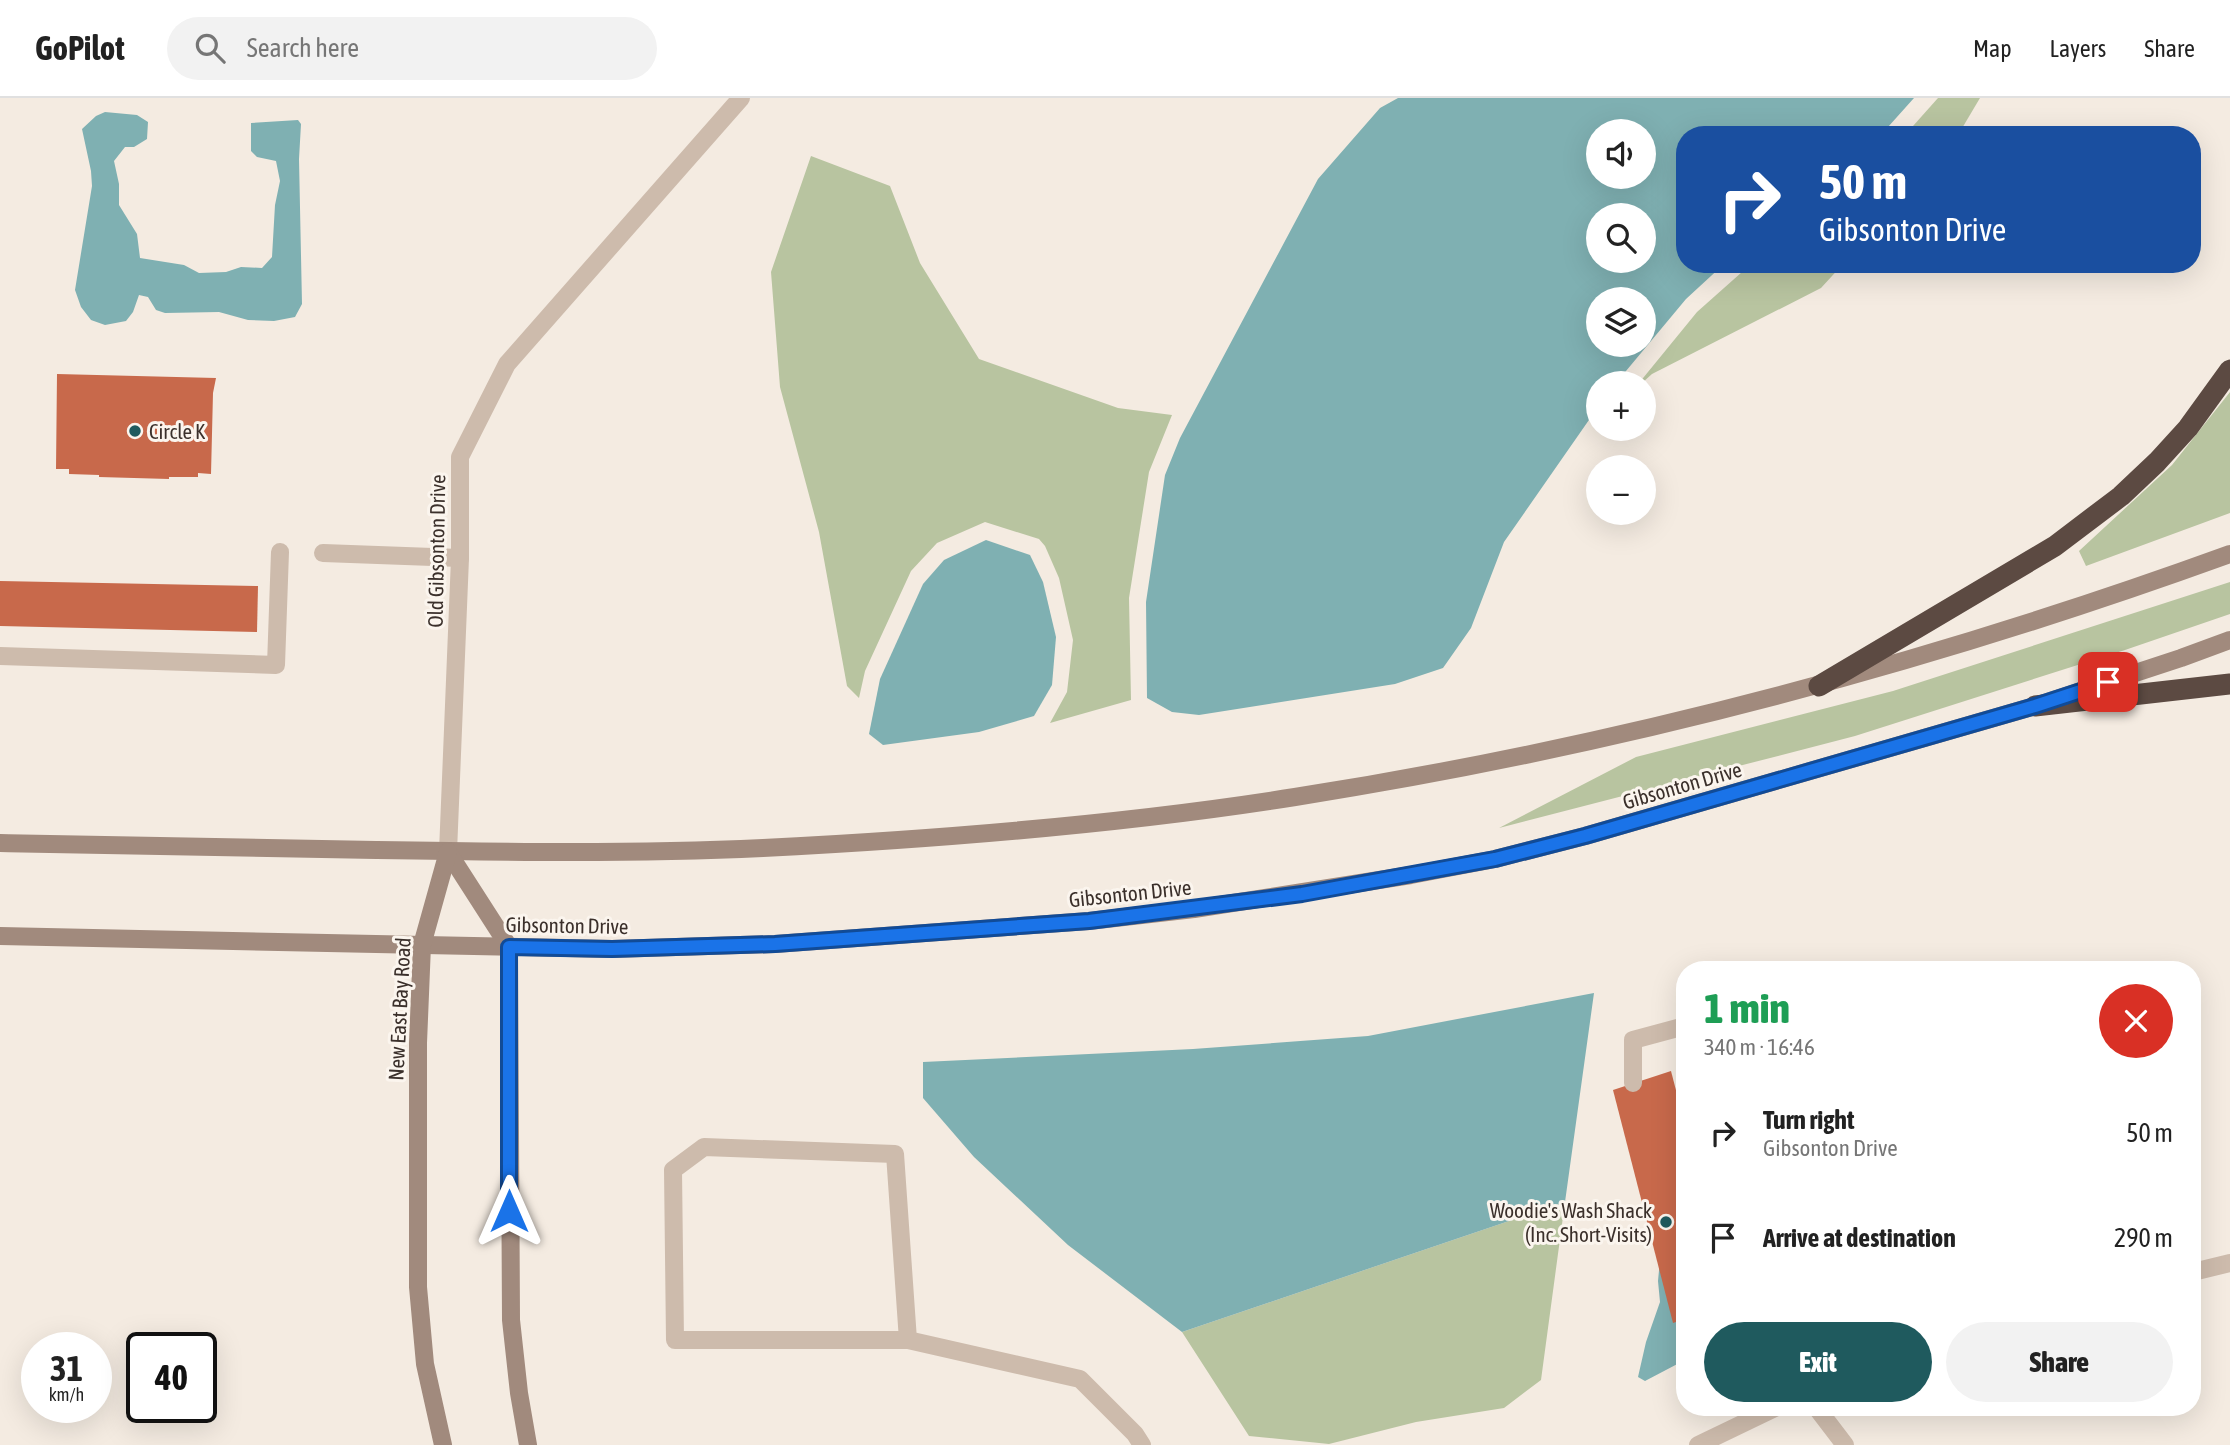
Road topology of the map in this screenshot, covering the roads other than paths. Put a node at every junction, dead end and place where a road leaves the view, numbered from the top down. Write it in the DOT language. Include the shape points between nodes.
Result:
graph roads {
  1 [pos="741,98"];
  2 [pos="2230,370"];
  3 [pos="280,552"];
  4 [pos="323,553"];
  5 [pos="2230,554"];
  6 [pos="460,558"];
  7 [pos="2230,640"];
  8 [pos="0,656"];
  9 [pos="2230,684"];
  10 [pos="1819,686"];
  11 [pos="2035,706"];
  12 [pos="0,843"];
  13 [pos="448,852"];
  14 [pos="0,936"];
  15 [pos="422,946"];
  16 [pos="509,947"];
  17 [pos="1676,1028"];
  18 [pos="1633,1083"];
  19 [pos="2230,1263"];
  20 [pos="2201,1270"];
  21 [pos="908,1340"];
  22 [pos="1758,1416"];
  23 [pos="1823,1416"];
  24 [pos="443,1445"];
  25 [pos="528,1445"];
  26 [pos="1142,1445"];
  27 [pos="1698,1445"];
  28 [pos="1845,1445"];
  1 -- 6 [label="street, Old Gibsonton Drive" via="507,363 460,457"];
  2 -- 10 [label="highway" via="2188,428 2121,496 2055,546"];
  3 -- 8 [label="street" via="276,665"];
  4 -- 6 [label="street"];
  5 -- 10 [label="main road" via="1945,650"];
  6 -- 13 [label="street, Old Gibsonton Drive"];
  7 -- 11 [label="main road, Gibsonton Drive"];
  9 -- 11 [label="highway"];
  10 -- 13 [label="main road" via="1490,762 1196,811 994,833 784,847"];
  11 -- 16 [label="main road, Gibsonton Drive" via="1585,836 1495,859 1302,894 1089,921 775,944"];
  12 -- 13 [label="main road"];
  13 -- 15 [label="main road, New East Bay Road"];
  13 -- 16 [label="main road"];
  14 -- 15 [label="main road, Gibsonton Drive"];
  15 -- 16 [label="main road, Gibsonton Drive"];
  15 -- 24 [label="main road, New East Bay Road" via="418,1287 425,1364"];
  16 -- 25 [label="main road" via="510,1320"];
  17 -- 18 [label="street" via="1633,1040"];
  19 -- 20 [label="street"];
  21 -- 21 [label="street" via="675,1340 673,1170 704,1147 895,1154"];
  21 -- 26 [label="street" via="1080,1379"];
  22 -- 27 [label="street"];
  23 -- 28 [label="street"];
}
